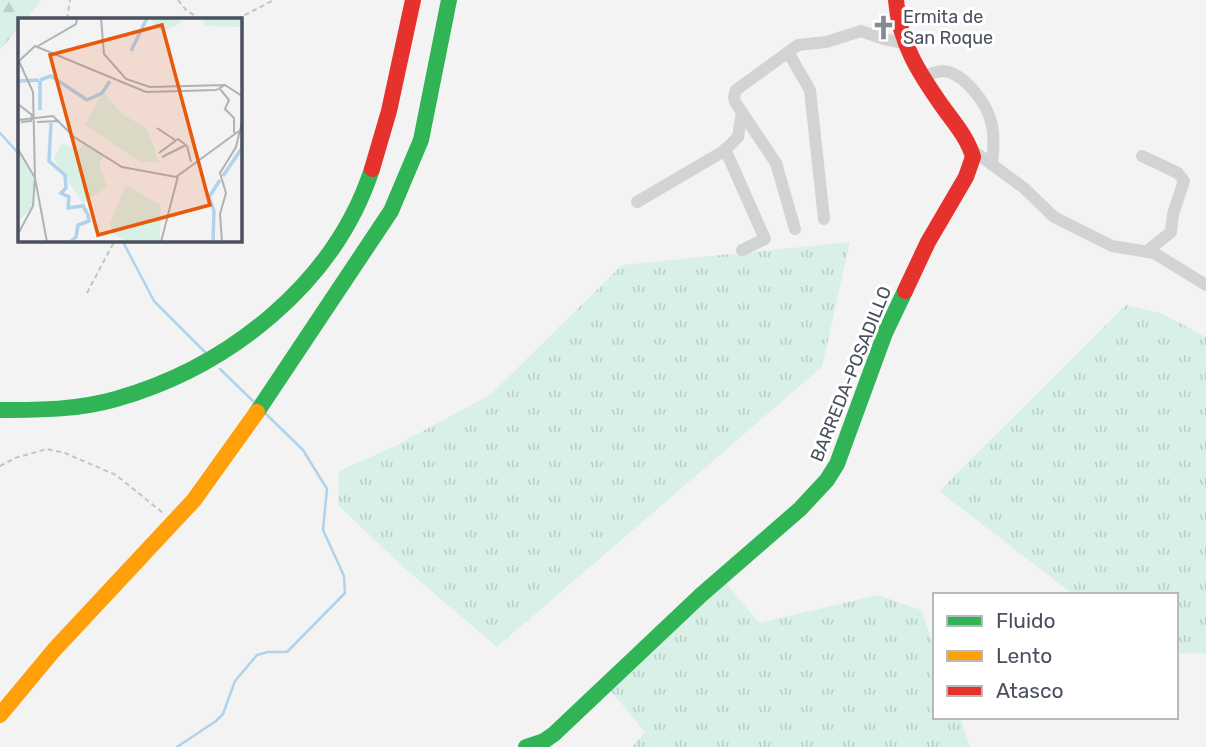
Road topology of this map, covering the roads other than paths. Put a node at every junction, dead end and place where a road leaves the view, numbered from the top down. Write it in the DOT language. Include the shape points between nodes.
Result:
graph roads {
  1 [pos="413,0"];
  2 [pos="449,0"];
  3 [pos="896,0"];
  4 [pos="904,43"];
  5 [pos="789,52"];
  6 [pos="922,77"];
  7 [pos="742,112"];
  8 [pos="725,149"];
  9 [pos="971,149"];
  10 [pos="1142,156"];
  11 [pos="992,165"];
  12 [pos="637,202"];
  13 [pos="824,219"];
  14 [pos="795,229"];
  15 [pos="742,250"];
  16 [pos="1146,252"];
  17 [pos="1206,285"];
  18 [pos="0,410"];
  19 [pos="0,715"];
  20 [pos="526,747"];
  1 -- 18 [label="street" via="370,177 330,250 279,310 219,355 125,398 47,410"];
  2 -- 19 [label="street" via="421,140 391,211 194,500"];
  3 -- 4 [label="street"];
  4 -- 5 [label="street" via="861,31 798,45"];
  4 -- 6 [label="street"];
  5 -- 7 [label="street" via="736,90 735,102"];
  5 -- 13 [label="street" via="810,90"];
  6 -- 9 [label="street"];
  6 -- 11 [label="street" via="941,71 951,74 981,100 993,127"];
  7 -- 8 [label="street" via="738,137"];
  7 -- 14 [label="street" via="776,163"];
  8 -- 12 [label="street"];
  8 -- 15 [label="street" via="765,239"];
  9 -- 11 [label="street"];
  9 -- 20 [label="street, BARREDA-POSADILLO" via="972,166 928,242 885,332 831,475 554,734"];
  10 -- 16 [label="street" via="1178,173 1184,181 1171,232"];
  11 -- 16 [label="street" via="1054,217 1112,246"];
  16 -- 17 [label="street"];
}
